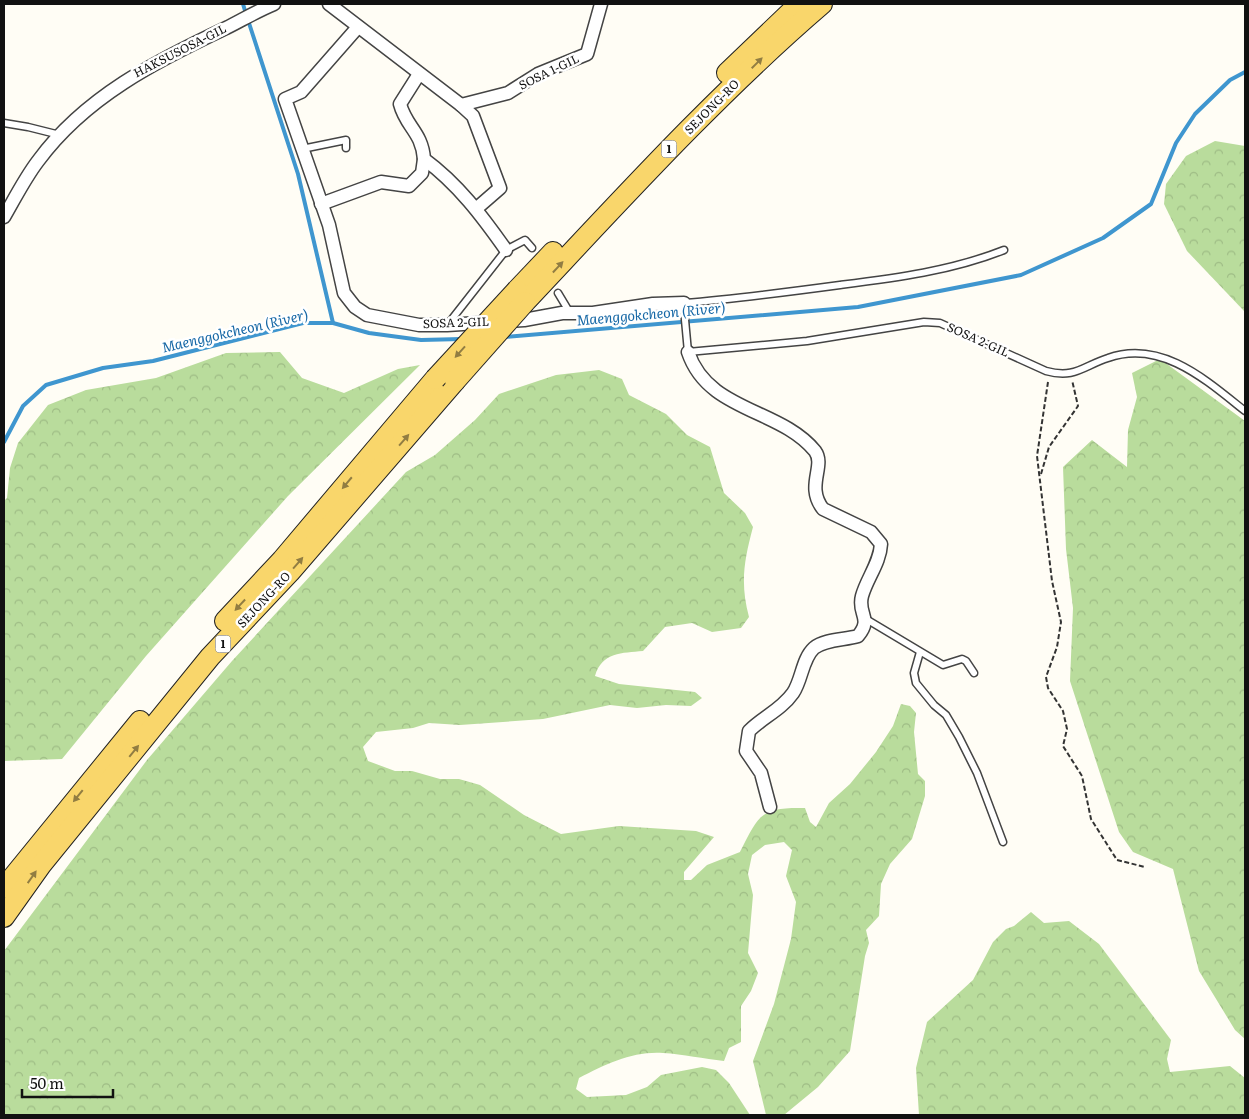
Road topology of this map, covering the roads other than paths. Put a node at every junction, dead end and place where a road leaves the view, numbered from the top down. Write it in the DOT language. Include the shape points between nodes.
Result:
graph roads {
  1 [pos="329,4"];
  2 [pos="601,4"];
  3 [pos="799,4"];
  4 [pos="822,4"];
  5 [pos="271,5"];
  6 [pos="358,27"];
  7 [pos="419,74"];
  8 [pos="461,105"];
  9 [pos="4,123"];
  10 [pos="60,135"];
  11 [pos="302,148"];
  12 [pos="346,148"];
  13 [pos="424,159"];
  14 [pos="321,204"];
  15 [pos="477,208"];
  16 [pos="4,217"];
  17 [pos="532,248"];
  18 [pos="506,250"];
  19 [pos="1004,250"];
  20 [pos="558,293"];
  21 [pos="521,296"];
  22 [pos="684,306"];
  23 [pos="570,313"];
  24 [pos="447,325"];
  25 [pos="688,350"];
  26 [pos="445,380"];
  27 [pos="1245,411"];
  28 [pos="866,619"];
  29 [pos="920,652"];
  30 [pos="974,673"];
  31 [pos="770,806"];
  32 [pos="1003,842"];
  33 [pos="4,888"];
  34 [pos="4,917"];
  1 -- 6 [label="street"];
  2 -- 8 [label="street, SOSA 1-GIL" via="587,54 538,74 508,93"];
  3 -- 21 [label="main road, SEJONG-RO / 1" via="661,139"];
  21 -- 4 [label="main road, SEJONG-RO / 1, one-way" via="780,40"];
  5 -- 10 [label="street, HAKSUSOSA-GIL" via="125,80"];
  6 -- 7 [label="street"];
  6 -- 11 [label="street, SOSA 2-GIL" via="301,92 285,99"];
  7 -- 8 [label="street"];
  7 -- 13 [label="street" via="400,104 403,117 423,146"];
  8 -- 15 [label="street" via="473,116 500,188"];
  9 -- 10 [label="lane"];
  10 -- 16 [label="street, HAKSUSOSA-GIL" via="38,161"];
  11 -- 12 [label="lane" via="346,140"];
  11 -- 14 [label="street, SOSA 2-GIL"];
  13 -- 14 [label="street" via="422,173 408,186 381,182"];
  13 -- 15 [label="street" via="443,173"];
  14 -- 24 [label="street, SOSA 2-GIL" via="344,293 355,307 380,318 418,325"];
  15 -- 18 [label="street"];
  17 -- 18 [label="lane" via="526,240"];
  18 -- 24 [label="lane"];
  19 -- 22 [label="lane" via="972,263 891,278"];
  20 -- 23 [label="lane"];
  21 -- 26 [label="main road, 1, bridge"];
  22 -- 23 [label="street, SOSA 2-GIL"];
  22 -- 25 [label="lane"];
  23 -- 24 [label="street, SOSA 2-GIL" via="524,320"];
  25 -- 27 [label="lane, SOSA 2-GIL" via="807,341 924,322 940,323 1063,375 1133,352 1155,354 1176,362"];
  25 -- 28 [label="street" via="692,365 706,384 801,438 816,453 819,461 814,495 823,509 878,538 880,554 860,604"];
  26 -- 33 [label="main road, SEJONG-RO / 1, one-way" via="200,648"];
  34 -- 26 [label="main road, SEJONG-RO / 1, one-way" via="41,865 210,657 290,572"];
  28 -- 29 [label="lane"];
  28 -- 31 [label="street" via="858,636 823,642 815,647 808,654 792,694 781,708 749,731 746,751 761,773"];
  29 -- 30 [label="lane" via="943,665 962,659"];
  29 -- 32 [label="lane" via="914,672 916,683 946,715 959,737 977,773"];
}
